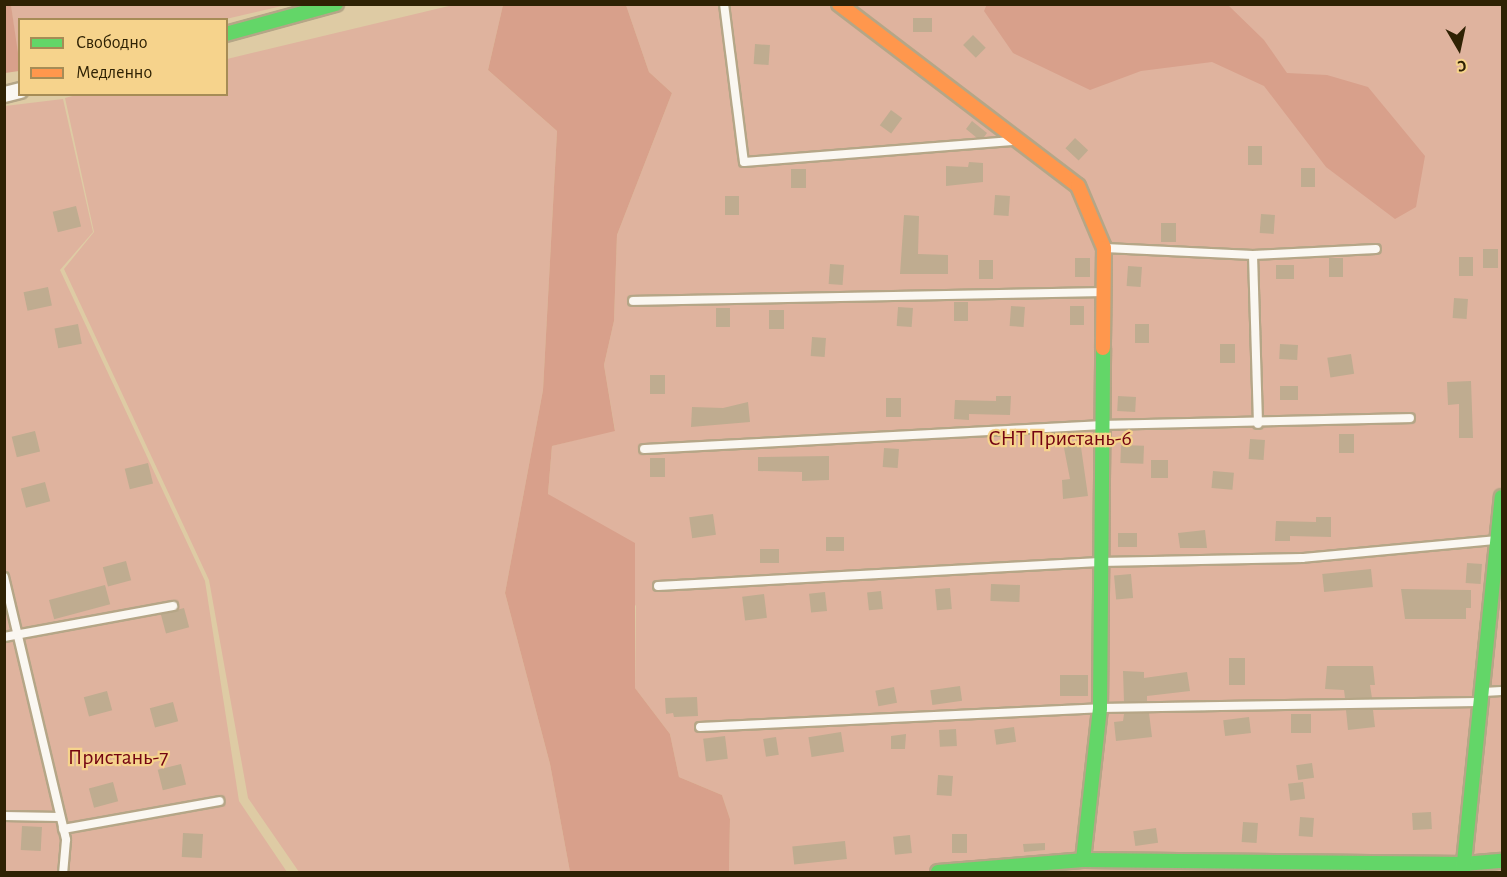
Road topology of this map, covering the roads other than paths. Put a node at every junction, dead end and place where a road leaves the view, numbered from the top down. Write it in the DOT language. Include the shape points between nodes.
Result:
graph roads {
  1 [pos="336,4"];
  2 [pos="724,4"];
  3 [pos="839,4"];
  4 [pos="228,33"];
  5 [pos="1018,140"];
  6 [pos="1104,248"];
  7 [pos="1376,249"];
  8 [pos="1253,255"];
  9 [pos="1101,292"];
  10 [pos="633,301"];
  11 [pos="1410,418"];
  12 [pos="1257,424"];
  13 [pos="1104,425"];
  14 [pos="644,448"];
  15 [pos="1503,497"];
  16 [pos="1500,536"];
  17 [pos="1099,561"];
  18 [pos="4,577"];
  19 [pos="658,586"];
  20 [pos="173,606"];
  21 [pos="18,635"];
  22 [pos="4,638"];
  23 [pos="1503,691"];
  24 [pos="1481,697"];
  25 [pos="1100,708"];
  26 [pos="700,728"];
  27 [pos="220,801"];
  28 [pos="4,816"];
  29 [pos="60,817"];
  30 [pos="63,829"];
  31 [pos="1083,860"];
  32 [pos="1503,861"];
  33 [pos="1463,868"];
  34 [pos="63,873"];
  35 [pos="938,873"];
  1 -- 4 [label="street"];
  2 -- 5 [label="lane" via="744,162"];
  3 -- 5 [label="street"];
  5 -- 6 [label="street" via="1078,186"];
  6 -- 8 [label="lane"];
  6 -- 9 [label="street"];
  7 -- 8 [label="lane"];
  8 -- 12 [label="lane"];
  9 -- 10 [label="lane"];
  9 -- 13 [label="street"];
  11 -- 12 [label="lane"];
  12 -- 13 [label="lane"];
  13 -- 14 [label="lane"];
  13 -- 17 [label="street"];
  15 -- 16 [label="street"];
  16 -- 17 [label="lane" via="1302,558"];
  16 -- 24 [label="street"];
  17 -- 19 [label="lane"];
  17 -- 25 [label="street"];
  18 -- 21 [label="lane"];
  20 -- 21 [label="lane"];
  21 -- 22 [label="lane"];
  21 -- 29 [label="lane"];
  23 -- 24 [label="lane"];
  24 -- 25 [label="lane"];
  24 -- 33 [label="street"];
  25 -- 26 [label="lane"];
  25 -- 31 [label="street"];
  27 -- 30 [label="lane"];
  28 -- 29 [label="lane"];
  29 -- 30 [label="lane"];
  30 -- 34 [label="lane"];
  31 -- 33 [label="street"];
  31 -- 35 [label="street"];
  32 -- 33 [label="street"];
}
